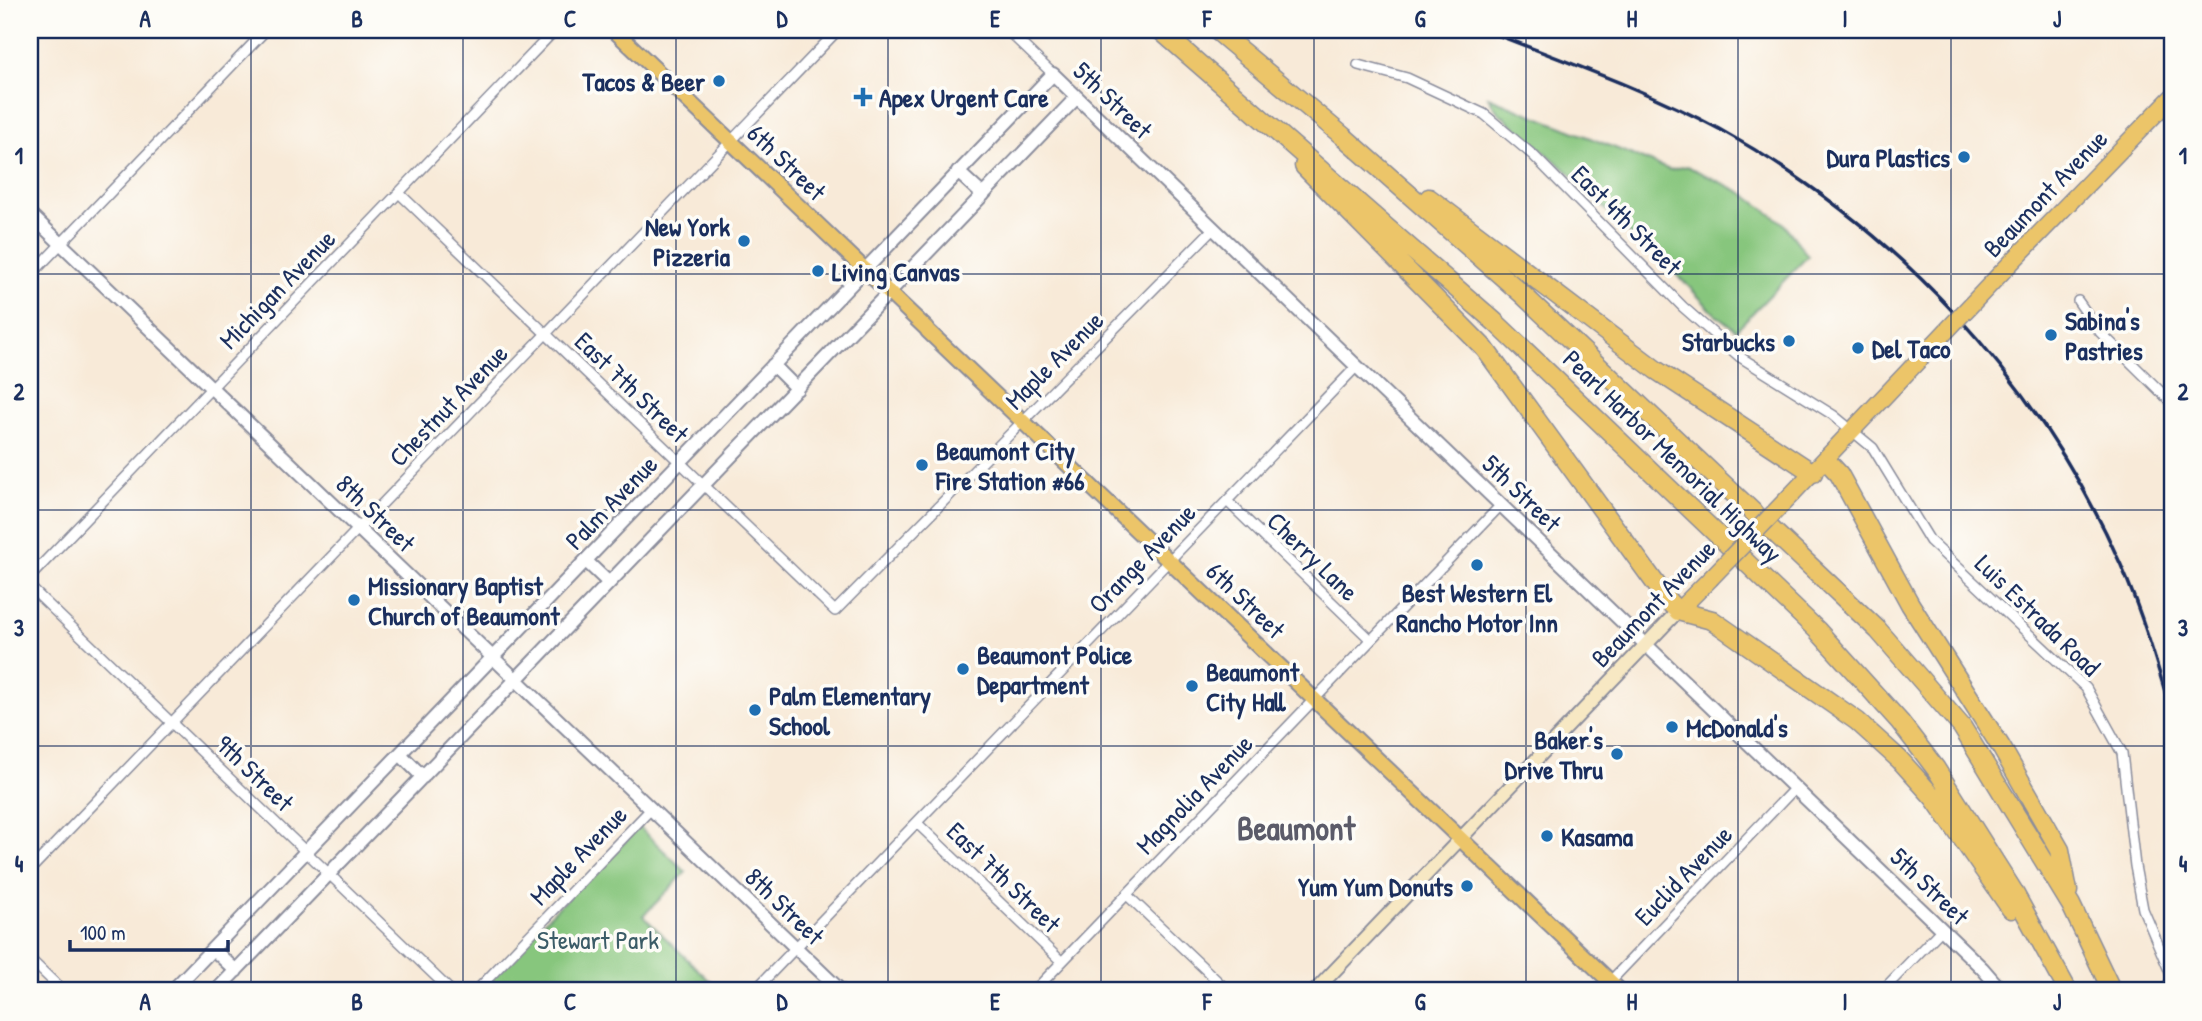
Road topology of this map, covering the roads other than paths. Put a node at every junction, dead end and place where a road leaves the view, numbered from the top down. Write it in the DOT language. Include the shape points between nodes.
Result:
graph roads {
  1 [pos="266,30"];
  2 [pos="555,30"];
  3 [pos="614,30"];
  4 [pos="838,30"];
  5 [pos="1007,30"];
  6 [pos="1160,30"];
  7 [pos="1216,30"];
  8 [pos="1358,65"];
  9 [pos="1053,74"];
  10 [pos="1077,97"];
  11 [pos="2172,97"];
  12 [pos="1280,136"];
  13 [pos="1344,137"];
  14 [pos="730,142"];
  15 [pos="958,172"];
  16 [pos="399,192"];
  17 [pos="984,195"];
  18 [pos="30,214"];
  19 [pos="1214,228"];
  20 [pos="61,244"];
  21 [pos="864,270"];
  22 [pos="30,276"];
  23 [pos="890,294"];
  24 [pos="2078,301"];
  25 [pos="546,334"];
  26 [pos="773,365"];
  27 [pos="1357,366"];
  28 [pos="211,387"];
  29 [pos="797,389"];
  30 [pos="2172,400"];
  31 [pos="1023,421"];
  32 [pos="1852,430"];
  33 [pos="680,463"];
  34 [pos="1820,466"];
  35 [pos="704,485"];
  36 [pos="1227,501"];
  37 [pos="1501,505"];
  38 [pos="359,528"];
  39 [pos="1169,560"];
  40 [pos="586,561"];
  41 [pos="30,577"];
  42 [pos="609,583"];
  43 [pos="30,587"];
  44 [pos="835,611"];
  45 [pos="1678,611"];
  46 [pos="1371,640"];
  47 [pos="1647,645"];
  48 [pos="494,658"];
  49 [pos="517,680"];
  50 [pos="1315,699"];
  51 [pos="172,723"];
  52 [pos="401,755"];
  53 [pos="423,777"];
  54 [pos="1795,788"];
  55 [pos="651,809"];
  56 [pos="917,823"];
  57 [pos="1462,838"];
  58 [pos="308,853"];
  59 [pos="30,870"];
  60 [pos="329,874"];
  61 [pos="1127,895"];
  62 [pos="2071,905"];
  63 [pos="1942,929"];
  64 [pos="796,948"];
  65 [pos="213,949"];
  66 [pos="30,959"];
  67 [pos="1062,961"];
  68 [pos="236,971"];
  69 [pos="2172,977"];
  70 [pos="2172,983"];
  71 [pos="1610,988"];
  72 [pos="63,991"];
  73 [pos="172,991"];
  74 [pos="216,991"];
  75 [pos="451,991"];
  76 [pos="476,991"];
  77 [pos="754,991"];
  78 [pos="841,991"];
  79 [pos="1034,991"];
  80 [pos="1228,991"];
  81 [pos="1315,991"];
  82 [pos="1882,991"];
  83 [pos="2003,991"];
  84 [pos="2067,991"];
  85 [pos="2112,991"];
  86 [pos="2165,991"];
  1 -- 20 [label="street"];
  2 -- 16 [label="street, Michigan Avenue"];
  3 -- 14 [label="main road, 6th Street"];
  4 -- 14 [label="street, Chestnut Avenue"];
  5 -- 9 [label="street, 5th Street"];
  6 -- 12 [label="highway, Pearl Harbor Memorial Highway"];
  7 -- 13 [label="highway, Pearl Harbor Memorial Highway"];
  8 -- 32 [label="street, East 4th Street" via="1407,78 1485,114 1740,357"];
  9 -- 10 [label="street, 5th Street"];
  9 -- 15 [label="street, Palm Avenue"];
  10 -- 17 [label="street, Palm Avenue"];
  10 -- 19 [label="street, 5th Street"];
  11 -- 32 [label="highway, Beaumont Avenue, bridge"];
  12 -- 45 [label="highway" via="1318,184 1485,349"];
  12 -- 84 [label="highway, Pearl Harbor Memorial Highway" via="1495,322 1817,630 1900,722 1944,780 2012,889"];
  13 -- 34 [label="highway" via="1656,370"];
  13 -- 62 [label="highway, Pearl Harbor Memorial Highway" via="1521,293 1878,630 1962,727"];
  14 -- 21 [label="main road, 6th Street"];
  14 -- 25 [label="street, Chestnut Avenue"];
  15 -- 17 [label="street"];
  15 -- 21 [label="street, Palm Avenue"];
  16 -- 25 [label="street, East 7th Street"];
  16 -- 28 [label="street, Michigan Avenue"];
  17 -- 23 [label="street, Palm Avenue"];
  18 -- 20 [label="street, 8th Street"];
  19 -- 27 [label="street, 5th Street"];
  19 -- 31 [label="street, Maple Avenue"];
  20 -- 22 [label="street"];
  20 -- 28 [label="street, 8th Street"];
  21 -- 23 [label="main road, 6th Street"];
  21 -- 26 [label="street, Palm Avenue"];
  23 -- 29 [label="street, Palm Avenue"];
  23 -- 31 [label="main road, 6th Street"];
  24 -- 30 [label="street" via="2100,332"];
  25 -- 33 [label="street, East 7th Street"];
  25 -- 38 [label="street, Chestnut Avenue"];
  26 -- 29 [label="street"];
  26 -- 33 [label="street, Palm Avenue"];
  27 -- 36 [label="street, Orange Avenue"];
  27 -- 37 [label="street, 5th Street"];
  28 -- 38 [label="street, 8th Street"];
  28 -- 41 [label="street, Michigan Avenue"];
  29 -- 35 [label="street, Palm Avenue"];
  31 -- 39 [label="main road, 6th Street"];
  31 -- 44 [label="street, Maple Avenue"];
  32 -- 34 [label="highway, Beaumont Avenue"];
  32 -- 69 [label="street, Luis Estrada Road" via="1873,448 1930,541 2086,688 2122,753 2143,909"];
  33 -- 35 [label="street, East 7th Street"];
  33 -- 40 [label="street, Palm Avenue"];
  34 -- 45 [label="highway, Beaumont Avenue, bridge"];
  34 -- 62 [label="highway" via="1839,474 1922,623 2060,850"];
  35 -- 42 [label="street, Palm Avenue"];
  35 -- 44 [label="street, East 7th Street"];
  36 -- 39 [label="street, Orange Avenue"];
  36 -- 46 [label="street, Cherry Lane"];
  37 -- 46 [label="street, Magnolia Avenue"];
  37 -- 47 [label="street, 5th Street"];
  38 -- 48 [label="street, 8th Street"];
  38 -- 51 [label="street, Chestnut Avenue"];
  39 -- 50 [label="main road, 6th Street"];
  39 -- 56 [label="street, Orange Avenue"];
  40 -- 42 [label="street"];
  40 -- 48 [label="street, Palm Avenue"];
  42 -- 49 [label="street, Palm Avenue"];
  43 -- 51 [label="street, 9th Street"];
  45 -- 47 [label="main road, Beaumont Avenue"];
  45 -- 84 [label="highway" via="1712,620 1857,721 1900,760 1968,844"];
  46 -- 50 [label="street, Magnolia Avenue"];
  47 -- 54 [label="street, 5th Street"];
  47 -- 57 [label="main road, Beaumont Avenue"];
  48 -- 49 [label="street, 8th Street"];
  48 -- 52 [label="street, Palm Avenue"];
  49 -- 53 [label="street, Palm Avenue"];
  49 -- 55 [label="street, 8th Street"];
  50 -- 57 [label="main road, 6th Street"];
  50 -- 61 [label="street, Magnolia Avenue"];
  51 -- 58 [label="street, 9th Street"];
  51 -- 59 [label="street, Chestnut Avenue"];
  52 -- 53 [label="street"];
  52 -- 58 [label="street, Palm Avenue"];
  53 -- 60 [label="street, Palm Avenue"];
  54 -- 63 [label="street, 5th Street"];
  54 -- 71 [label="street, Euclid Avenue"];
  55 -- 64 [label="street, 8th Street"];
  55 -- 76 [label="street, Maple Avenue"];
  56 -- 64 [label="street, Orange Avenue"];
  56 -- 67 [label="street, East 7th Street"];
  57 -- 71 [label="main road, 6th Street"];
  57 -- 81 [label="main road, Beaumont Avenue"];
  58 -- 60 [label="street, 9th Street"];
  58 -- 65 [label="street, Palm Avenue"];
  60 -- 68 [label="street, Palm Avenue"];
  60 -- 75 [label="street, 9th Street"];
  61 -- 67 [label="street, Magnolia Avenue"];
  61 -- 80 [label="street"];
  62 -- 85 [label="highway, Pearl Harbor Memorial Highway"];
  63 -- 82 [label="street"];
  63 -- 83 [label="street, 5th Street"];
  64 -- 77 [label="street, Orange Avenue"];
  64 -- 78 [label="street, 8th Street"];
  65 -- 68 [label="street"];
  65 -- 73 [label="street, Palm Avenue"];
  66 -- 72 [label="street"];
  67 -- 79 [label="street, Magnolia Avenue"];
  68 -- 74 [label="street, Palm Avenue"];
  70 -- 86 [label="street"];
}
